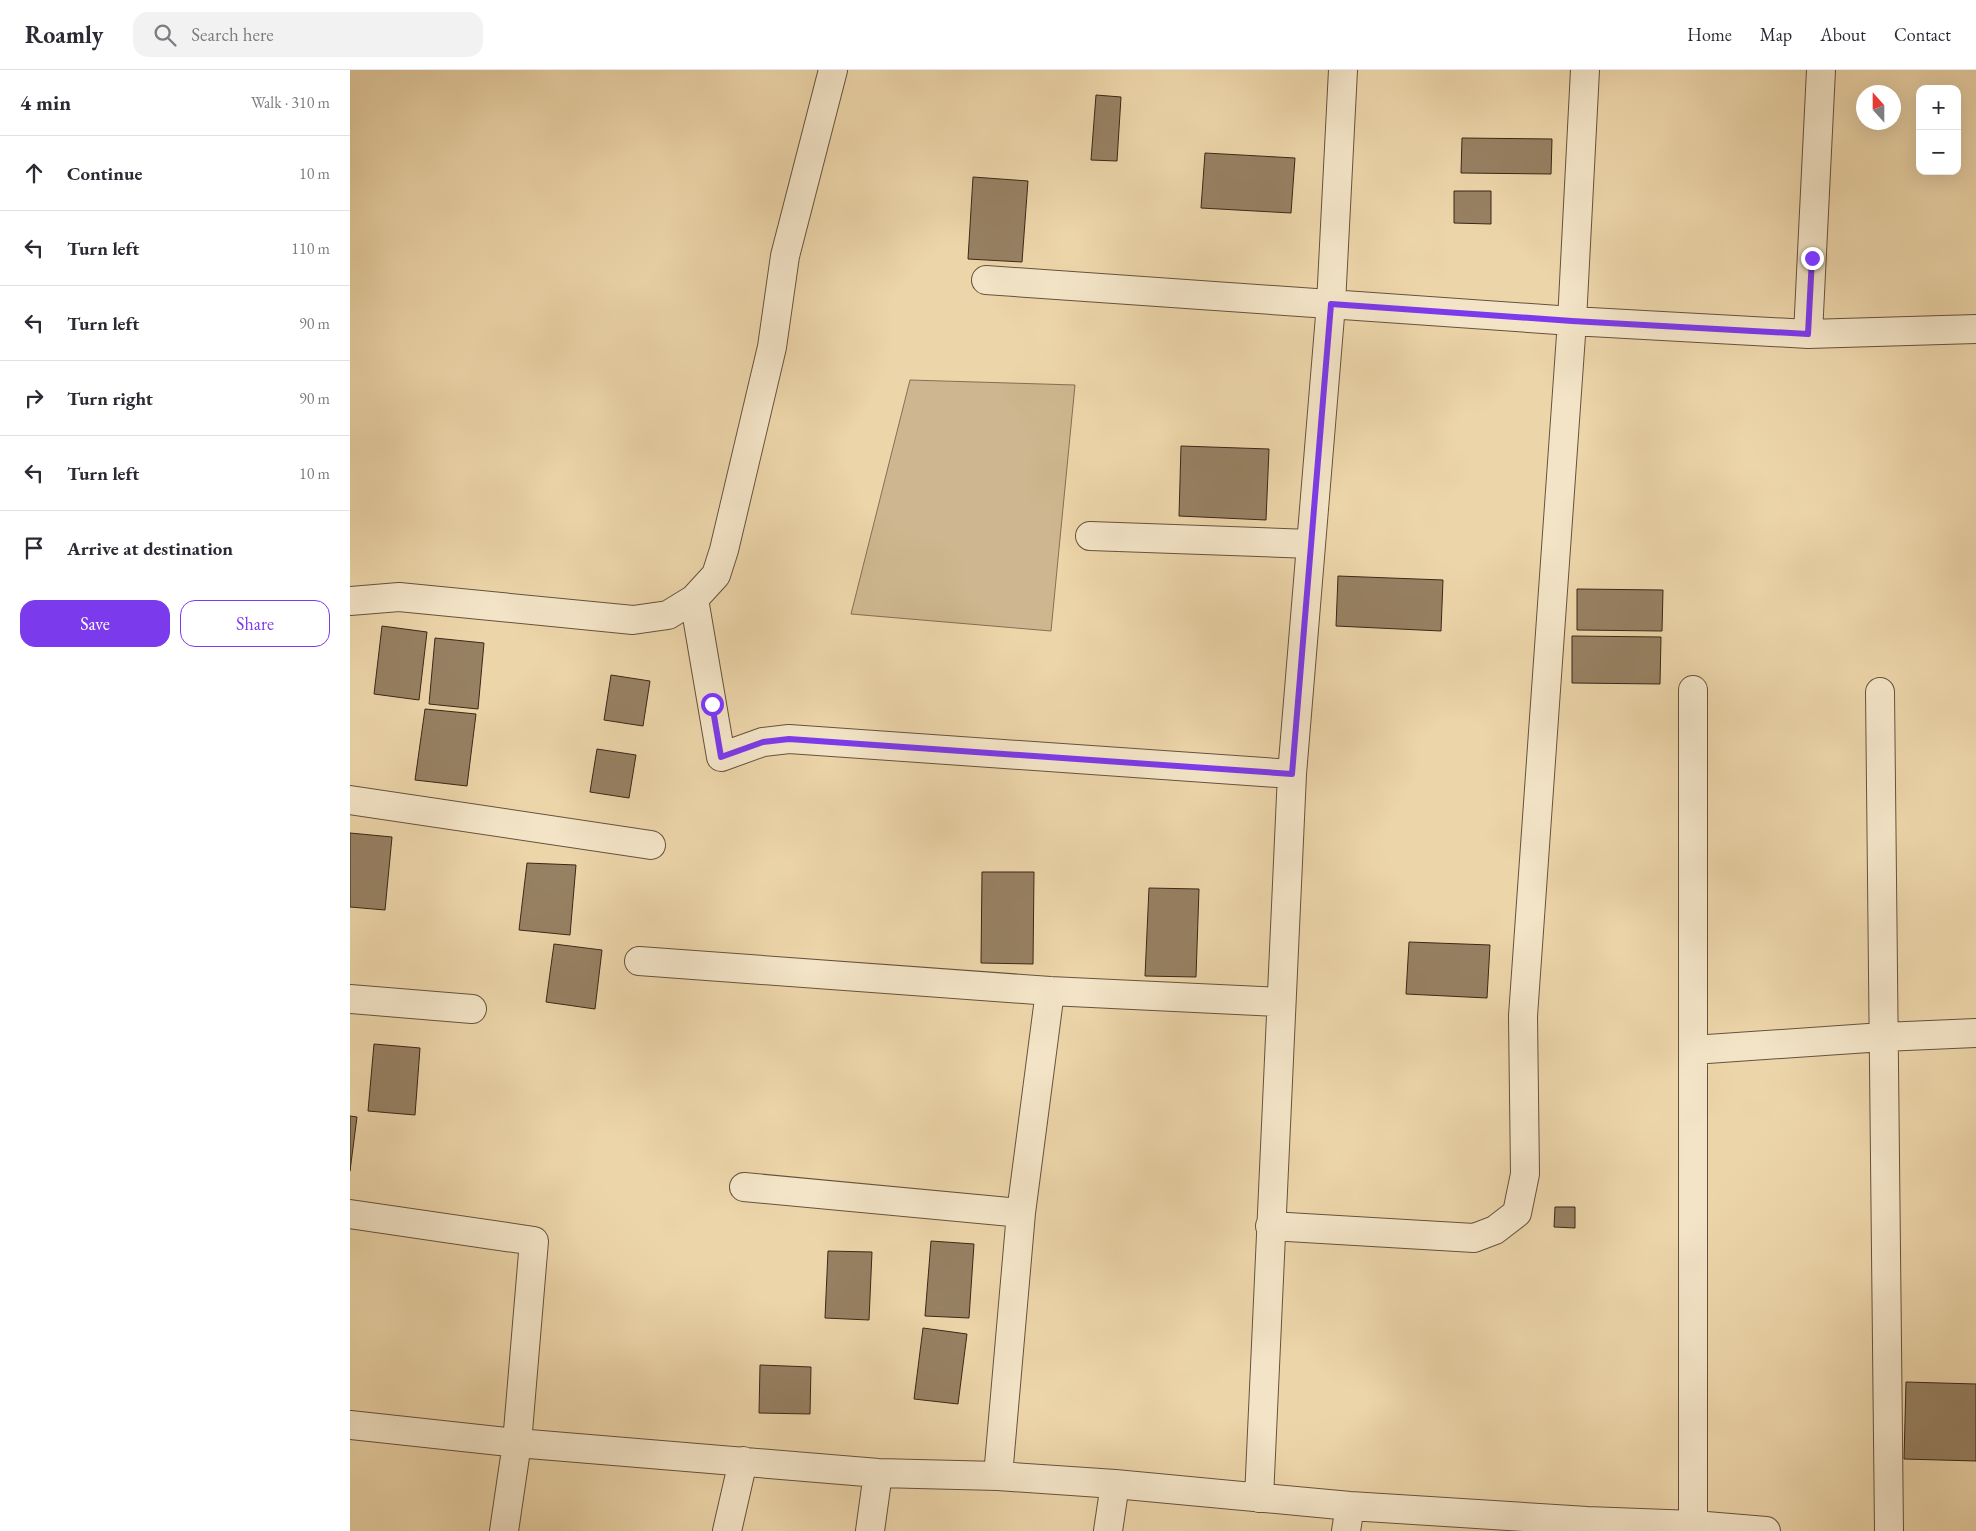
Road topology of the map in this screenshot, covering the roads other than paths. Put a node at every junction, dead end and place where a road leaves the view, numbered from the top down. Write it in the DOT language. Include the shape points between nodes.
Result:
graph roads {
  1 [pos="833,70"];
  2 [pos="1343,70"];
  3 [pos="1585,70"];
  4 [pos="1821,70"];
  5 [pos="986,280"];
  6 [pos="1331,304"];
  7 [pos="1572,321"];
  8 [pos="1976,329"];
  9 [pos="1808,334"];
  10 [pos="1090,536"];
  11 [pos="1312,544"];
  12 [pos="694,599"];
  13 [pos="350,601"];
  14 [pos="1693,690"];
  15 [pos="1880,692"];
  16 [pos="1292,774"];
  17 [pos="350,800"];
  18 [pos="651,845"];
  19 [pos="639,961"];
  20 [pos="1050,991"];
  21 [pos="350,999"];
  22 [pos="1280,1002"];
  23 [pos="472,1009"];
  24 [pos="1976,1033"];
  25 [pos="1883,1037"];
  26 [pos="1693,1050"];
  27 [pos="744,1188"];
  28 [pos="350,1214"];
  29 [pos="1021,1214"];
  30 [pos="1270,1226"];
  31 [pos="350,1425"];
  32 [pos="517,1442"];
  33 [pos="743,1461"];
  34 [pos="878,1473"];
  35 [pos="998,1476"];
  36 [pos="1115,1484"];
  37 [pos="1258,1498"];
  38 [pos="1348,1518"];
  39 [pos="1586,1526"];
  40 [pos="1693,1528"];
  41 [pos="504,1531"];
  42 [pos="727,1531"];
  43 [pos="870,1531"];
  44 [pos="1108,1531"];
  45 [pos="1766,1531"];
  46 [pos="1889,1531"];
  1 -- 12 [label="street" via="785,256 772,347 724,550 716,575"];
  2 -- 6 [label="street"];
  3 -- 7 [label="street"];
  4 -- 9 [label="street"];
  5 -- 6 [label="street"];
  6 -- 7 [label="street"];
  6 -- 11 [label="street"];
  7 -- 9 [label="street"];
  7 -- 30 [label="street" via="1523,1016 1525,1174 1517,1213 1495,1230 1474,1238"];
  8 -- 9 [label="street"];
  10 -- 11 [label="street"];
  11 -- 16 [label="street"];
  12 -- 13 [label="street" via="668,614 633,620 400,597"];
  12 -- 16 [label="street" via="721,757 763,742 789,739"];
  14 -- 26 [label="street"];
  15 -- 25 [label="street"];
  16 -- 22 [label="street"];
  17 -- 18 [label="street"];
  19 -- 20 [label="street"];
  20 -- 22 [label="street"];
  20 -- 29 [label="street"];
  21 -- 23 [label="street"];
  22 -- 30 [label="street"];
  24 -- 25 [label="street"];
  25 -- 26 [label="street"];
  25 -- 46 [label="street"];
  26 -- 40 [label="street"];
  27 -- 29 [label="street"];
  28 -- 32 [label="street" via="534,1241"];
  29 -- 35 [label="street"];
  30 -- 37 [label="street"];
  31 -- 32 [label="street"];
  32 -- 33 [label="street"];
  32 -- 41 [label="street"];
  33 -- 34 [label="street"];
  33 -- 42 [label="street"];
  34 -- 35 [label="street"];
  34 -- 43 [label="street"];
  35 -- 36 [label="street"];
  36 -- 37 [label="street"];
  36 -- 44 [label="street"];
  37 -- 38 [label="street"];
  38 -- 39 [label="street"];
  39 -- 40 [label="street"];
  40 -- 45 [label="street"];
}
